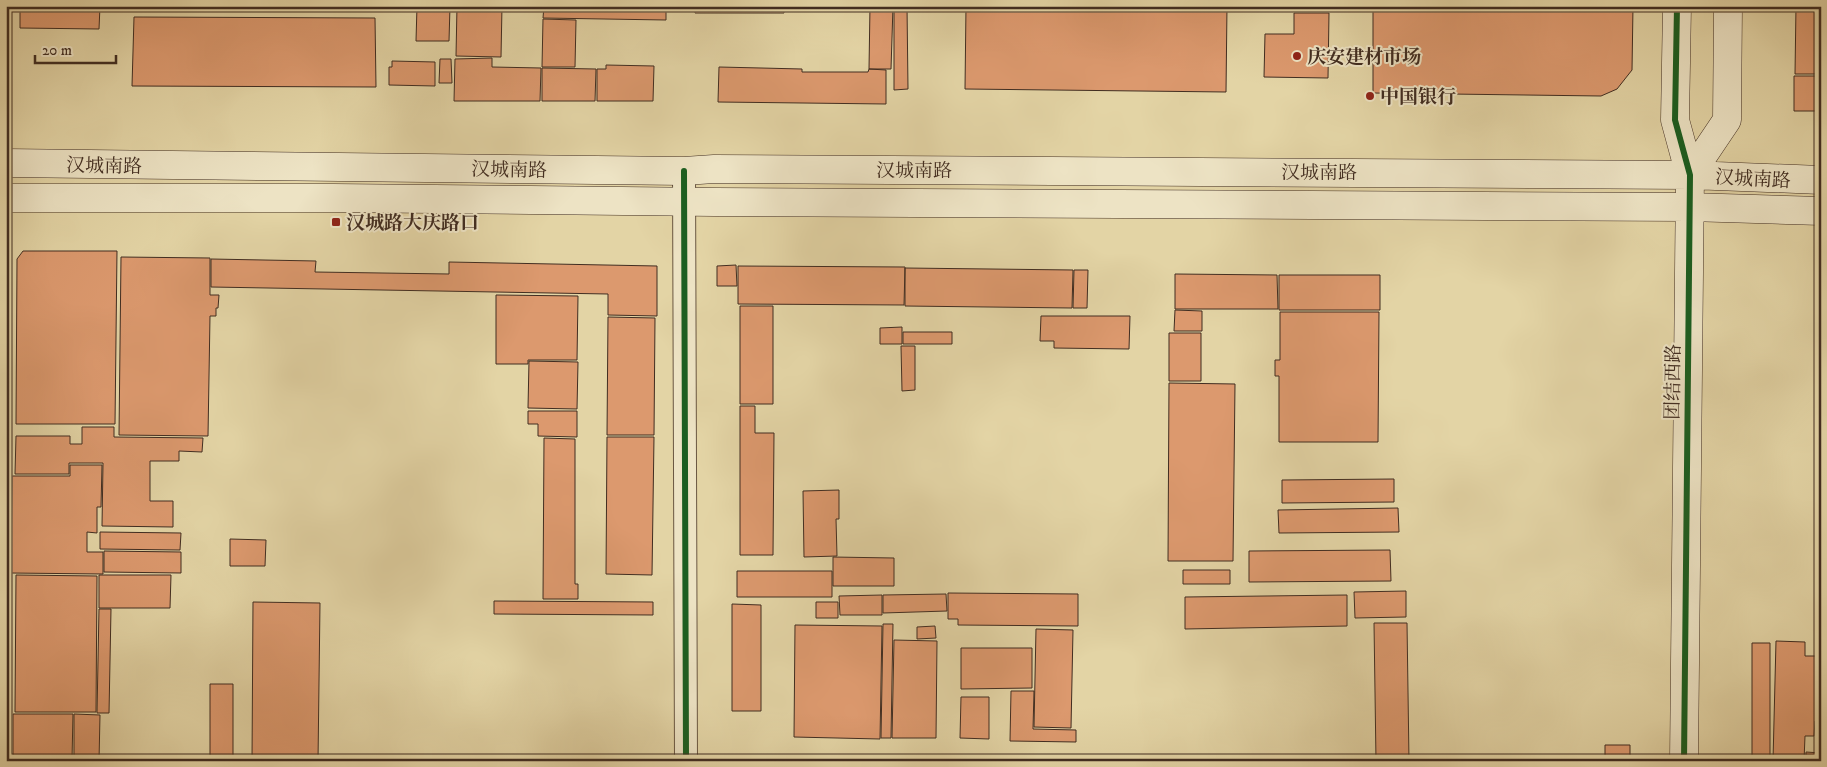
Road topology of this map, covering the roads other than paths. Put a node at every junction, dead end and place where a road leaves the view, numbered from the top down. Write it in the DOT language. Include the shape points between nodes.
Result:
graph roads {
  1 [pos="1676,6"];
  2 [pos="1728,6"];
  3 [pos="6,163"];
  4 [pos="684,171"];
  5 [pos="1690,175"];
  6 [pos="1821,180"];
  7 [pos="6,198"];
  8 [pos="684,201"];
  9 [pos="1689,207"];
  10 [pos="1821,211"];
  11 [pos="686,761"];
  12 [pos="1684,761"];
  1 -- 5 [label="main road, 团结西路" via="1675,120"];
  2 -- 5 [label="main road" via="1727,120"];
  3 -- 4 [label="main road, 汉城南路"];
  4 -- 5 [label="main road, 汉城南路"];
  4 -- 8 [label="street"];
  5 -- 6 [label="main road, 汉城南路"];
  5 -- 9 [label="main road, 团结西路"];
  7 -- 8 [label="main road, 汉城南路"];
  8 -- 9 [label="main road, 汉城南路"];
  8 -- 11 [label="street"];
  9 -- 10 [label="main road, 汉城南路"];
  9 -- 12 [label="main road, 团结西路"];
}
